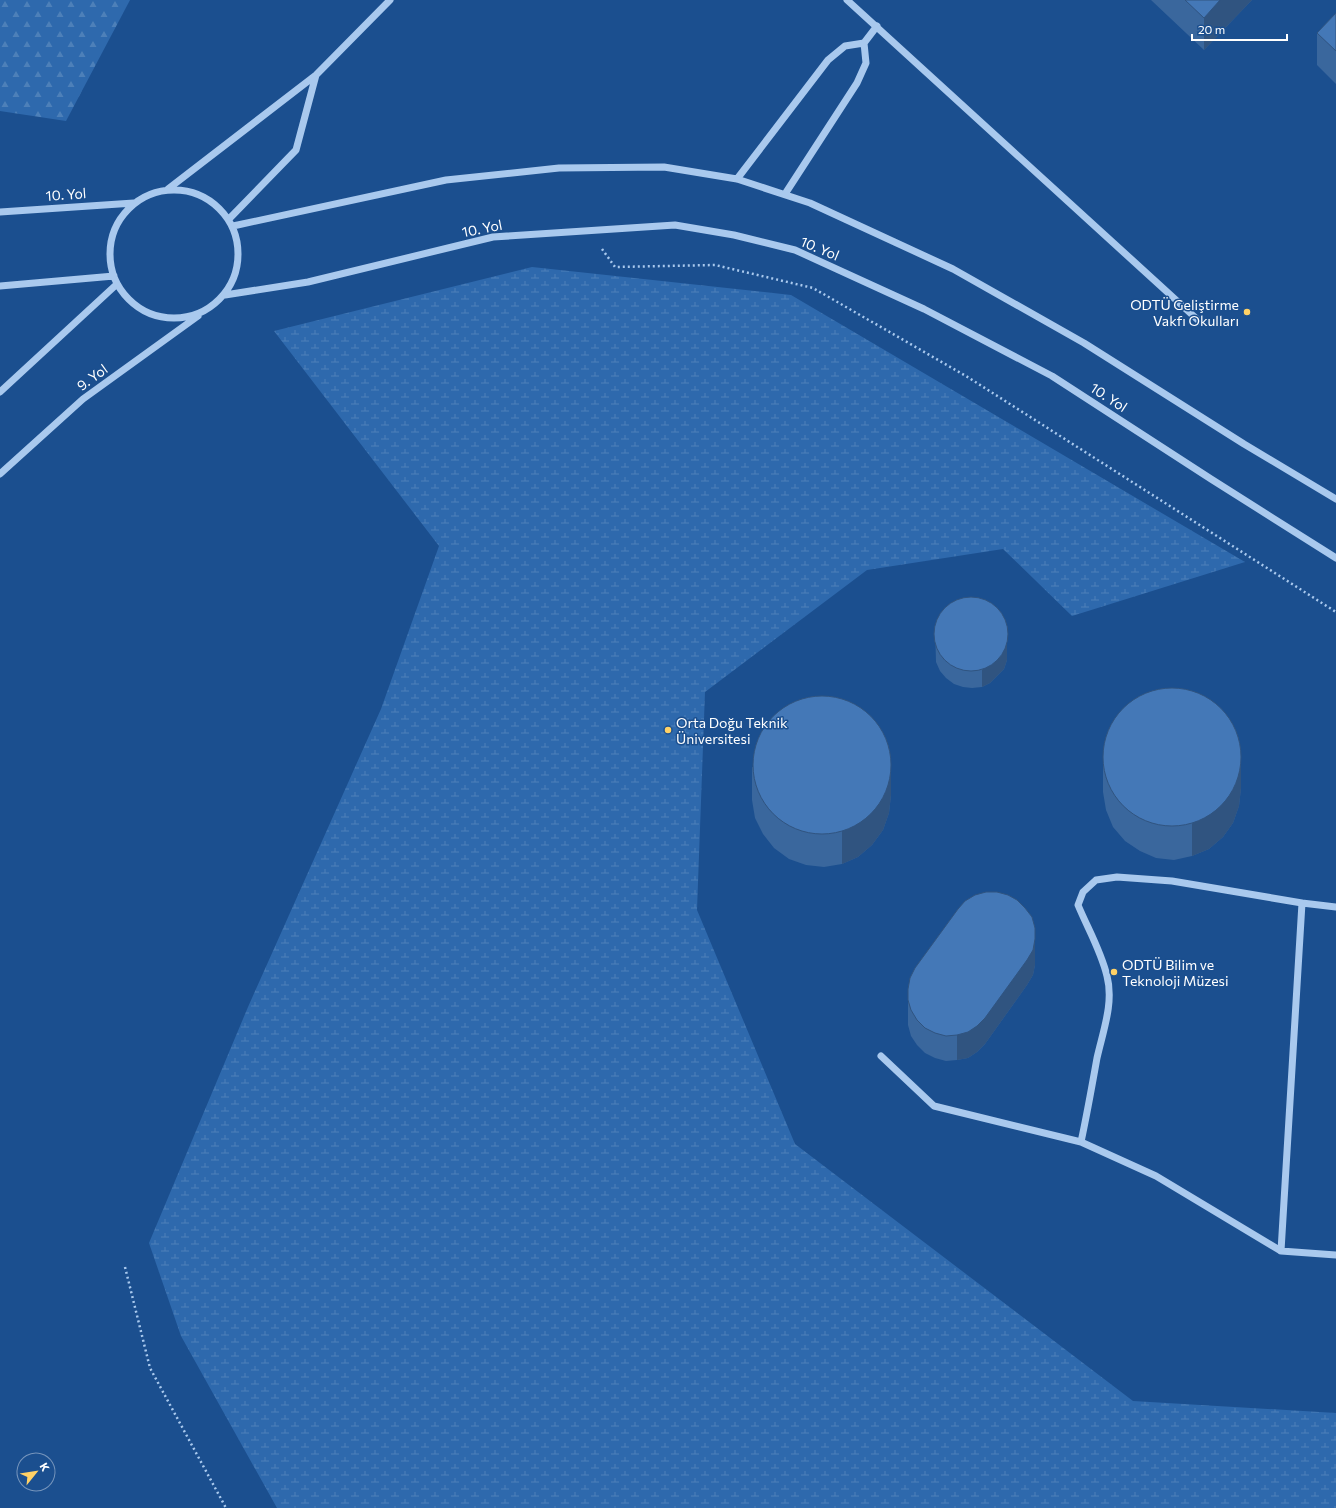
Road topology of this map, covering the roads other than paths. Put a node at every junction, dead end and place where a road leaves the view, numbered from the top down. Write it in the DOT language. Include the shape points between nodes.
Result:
graph roads {
  1 [pos="390,0"];
  2 [pos="847,0"];
  3 [pos="877,26"];
  4 [pos="864,44"];
  5 [pos="316,75"];
  6 [pos="737,179"];
  7 [pos="168,189"];
  8 [pos="785,194"];
  9 [pos="134,203"];
  10 [pos="0,212"];
  11 [pos="228,219"];
  12 [pos="233,226"];
  13 [pos="114,276"];
  14 [pos="117,284"];
  15 [pos="0,286"];
  16 [pos="225,295"];
  17 [pos="207,310"];
  18 [pos="1200,321"];
  19 [pos="0,392"];
  20 [pos="0,474"];
  21 [pos="1336,498"];
  22 [pos="1336,558"];
  23 [pos="1302,903"];
  24 [pos="1336,907"];
  25 [pos="881,1056"];
  26 [pos="1081,1142"];
  27 [pos="1281,1251"];
  28 [pos="1336,1255"];
  1 -- 5 [label="street"];
  2 -- 3 [label="street"];
  3 -- 4 [label="street"];
  3 -- 18 [label="street"];
  4 -- 6 [label="street" via="844,46 828,60"];
  4 -- 8 [label="street" via="866,63 858,83"];
  5 -- 7 [label="street"];
  5 -- 11 [label="street" via="296,150"];
  6 -- 8 [label="street"];
  6 -- 12 [label="street" via="664,167 559,168 446,180"];
  7 -- 9 [label="street, 10. Yol" via="150,193"];
  7 -- 11 [label="street, 10. Yol" via="186,190 203,195"];
  8 -- 21 [label="street" via="810,202 960,273 1084,343 1244,444"];
  9 -- 10 [label="street, 10. Yol"];
  9 -- 13 [label="street, 10. Yol" via="121,217 112,236 110,256"];
  11 -- 12 [label="street, 10. Yol"];
  12 -- 16 [label="street, 10. Yol" via="238,243 238,262 234,279"];
  13 -- 14 [label="street, 10. Yol"];
  13 -- 15 [label="street"];
  14 -- 17 [label="street, 10. Yol" via="129,300 146,312 166,318 187,318"];
  14 -- 19 [label="street"];
  16 -- 17 [label="street, 10. Yol"];
  16 -- 22 [label="street, 10. Yol" via="308,282 493,237 675,225 734,235 795,250 924,309 1052,376"];
  17 -- 20 [label="street, 9. Yol" via="83,399"];
  23 -- 24 [label="street"];
  23 -- 26 [label="street" via="1172,880 1117,877 1096,880 1083,892 1078,905 1108,977 1110,1005"];
  23 -- 27 [label="street"];
  25 -- 26 [label="street" via="934,1106"];
  26 -- 27 [label="street" via="1156,1176"];
  27 -- 28 [label="street"];
}
